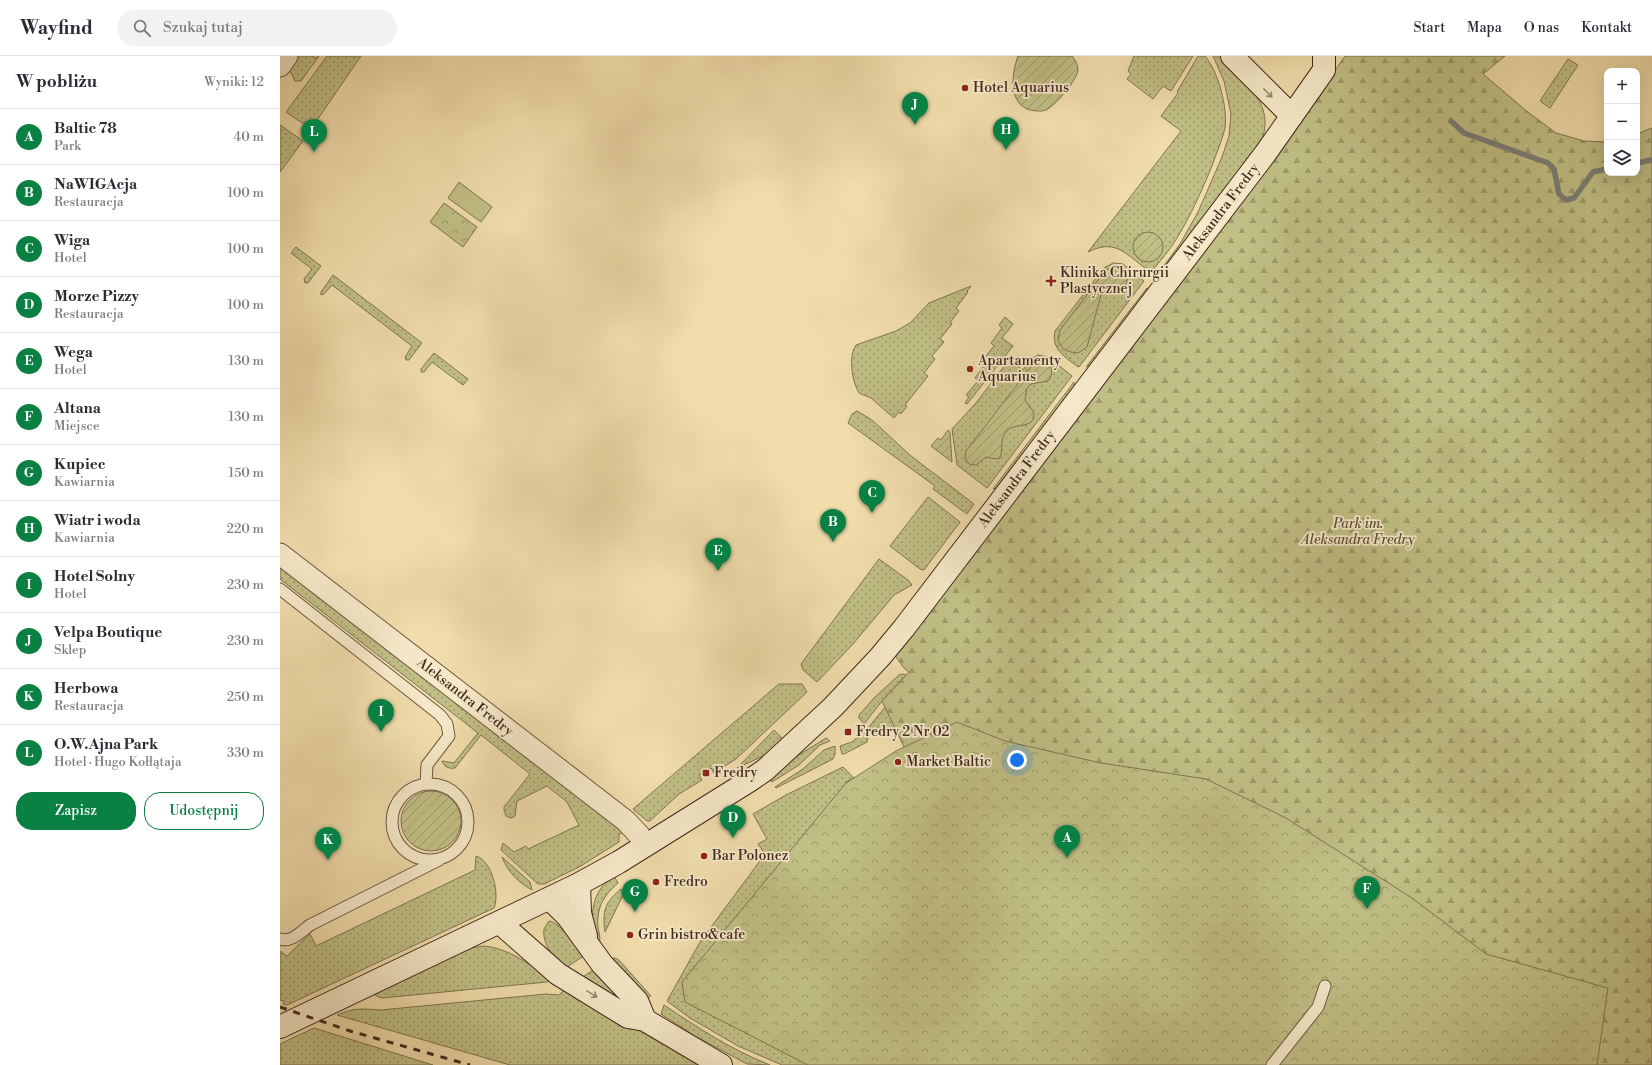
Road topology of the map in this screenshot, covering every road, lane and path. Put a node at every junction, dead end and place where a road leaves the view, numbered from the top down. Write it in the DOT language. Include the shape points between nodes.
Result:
graph roads {
  1 [pos="287,56"];
  2 [pos="1240,60"];
  3 [pos="1327,61"];
  4 [pos="280,66"];
  5 [pos="1292,116"];
  6 [pos="280,554"];
  7 [pos="280,589"];
  8 [pos="426,784"];
  9 [pos="645,845"];
  10 [pos="444,857"];
  11 [pos="580,884"];
  12 [pos="550,899"];
  13 [pos="521,912"];
  14 [pos="500,923"];
  15 [pos="280,939"];
  16 [pos="591,950"];
  17 [pos="558,974"];
  18 [pos="1325,986"];
  19 [pos="645,1020"];
  20 [pos="280,1027"];
  21 [pos="721,1065"];
  22 [pos="1272,1065"];
  1 -- 4 [label="street"];
  2 -- 5 [label="street, one-way"];
  3 -- 5 [label="street, Aleksandra Fredry"];
  5 -- 9 [label="street, Aleksandra Fredry" via="880,657 823,717 764,770 749,782"];
  6 -- 9 [label="street, Aleksandra Fredry" via="626,821"];
  7 -- 8 [label="lane" via="440,715 447,724 448,736 427,765"];
  8 -- 10 [label="lane" via="450,790 459,798 465,809 468,822 466,834 454,852"];
  8 -- 10 [label="lane" via="408,791 395,806 392,818 393,831 398,843 418,858 431,860"];
  9 -- 11 [label="street, Aleksandra Fredry"];
  10 -- 15 [label="lane" via="310,925 292,939"];
  11 -- 12 [label="street, Aleksandra Fredry"];
  11 -- 16 [label="street" via="580,913"];
  12 -- 13 [label="street, Aleksandra Fredry"];
  12 -- 16 [label="street" via="568,917"];
  13 -- 14 [label="street, Aleksandra Fredry"];
  13 -- 17 [label="street" via="543,953"];
  14 -- 17 [label="street"];
  14 -- 20 [label="street, Aleksandra Fredry"];
  16 -- 19 [label="street" via="637,1001"];
  17 -- 19 [label="street, one-way" via="628,1017"];
  18 -- 22 [label="lane" via="1318,1007"];
  19 -- 21 [label="street"];
}
